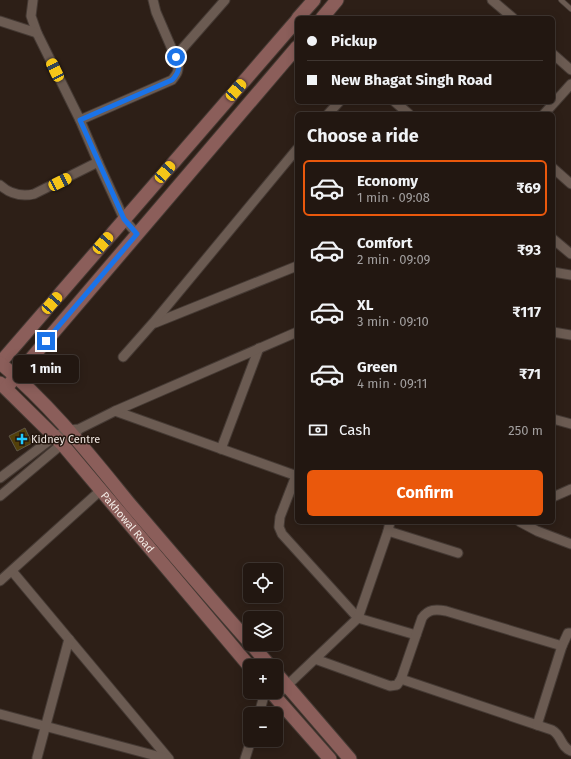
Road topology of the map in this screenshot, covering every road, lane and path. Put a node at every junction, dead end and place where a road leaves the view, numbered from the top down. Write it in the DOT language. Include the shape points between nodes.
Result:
graph roads {
  1 [pos="33,0"];
  2 [pos="153,0"];
  3 [pos="225,0"];
  4 [pos="314,0"];
  5 [pos="337,0"];
  6 [pos="492,0"];
  7 [pos="561,0"];
  8 [pos="571,9"];
  9 [pos="301,16"];
  10 [pos="324,16"];
  11 [pos="511,16"];
  12 [pos="0,21"];
  13 [pos="295,22"];
  14 [pos="37,33"];
  15 [pos="295,49"];
  16 [pos="555,56"];
  17 [pos="176,57"];
  18 [pos="571,70"];
  19 [pos="571,84"];
  20 [pos="555,102"];
  21 [pos="337,104"];
  22 [pos="397,104"];
  23 [pos="553,104"];
  24 [pos="330,112"];
  25 [pos="407,112"];
  26 [pos="546,112"];
  27 [pos="80,120"];
  28 [pos="295,151"];
  29 [pos="98,162"];
  30 [pos="555,170"];
  31 [pos="571,184"];
  32 [pos="0,185"];
  33 [pos="124,219"];
  34 [pos="137,234"];
  35 [pos="555,241"];
  36 [pos="571,254"];
  37 [pos="295,267"];
  38 [pos="555,272"];
  39 [pos="571,275"];
  40 [pos="153,324"];
  41 [pos="555,332"];
  42 [pos="295,333"];
  43 [pos="571,335"];
  44 [pos="259,348"];
  45 [pos="123,357"];
  46 [pos="0,363"];
  47 [pos="16,376"];
  48 [pos="3,385"];
  49 [pos="115,411"];
  50 [pos="555,420"];
  51 [pos="571,424"];
  52 [pos="74,432"];
  53 [pos="58,441"];
  54 [pos="221,449"];
  55 [pos="295,474"];
  56 [pos="0,478"];
  57 [pos="295,480"];
  58 [pos="571,489"];
  59 [pos="101,490"];
  60 [pos="0,496"];
  61 [pos="555,496"];
  62 [pos="390,524"];
  63 [pos="524,524"];
  64 [pos="388,531"];
  65 [pos="571,544"];
  66 [pos="458,553"];
  67 [pos="12,571"];
  68 [pos="0,581"];
  69 [pos="358,618"];
  70 [pos="571,632"];
  71 [pos="416,634"];
  72 [pos="243,636"];
  73 [pos="69,639"];
  74 [pos="562,646"];
  75 [pos="256,651"];
  76 [pos="264,659"];
  77 [pos="315,659"];
  78 [pos="243,660"];
  79 [pos="401,679"];
  80 [pos="283,681"];
  81 [pos="287,685"];
  82 [pos="283,687"];
  83 [pos="275,699"];
  84 [pos="0,714"];
  85 [pos="537,725"];
  86 [pos="45,726"];
  87 [pos="249,747"];
  88 [pos="571,752"];
  89 [pos="37,758"];
  90 [pos="168,759"];
  91 [pos="245,759"];
  92 [pos="330,759"];
  93 [pos="350,759"];
  1 -- 14 [label="street" via="31,16"];
  2 -- 17 [label="street"];
  3 -- 17 [label="street"];
  4 -- 9 [label="street"];
  5 -- 10 [label="street"];
  6 -- 11 [label="street"];
  7 -- 8 [label="lane"];
  12 -- 14 [label="street"];
  13 -- 33 [label="street"];
  14 -- 27 [label="street"];
  15 -- 34 [label="street"];
  16 -- 18 [label="street"];
  17 -- 27 [label="street" via="179,69 172,80"];
  19 -- 20 [label="street"];
  21 -- 24 [label="street"];
  22 -- 25 [label="street"];
  23 -- 26 [label="street"];
  27 -- 29 [label="street"];
  28 -- 40 [label="street"];
  29 -- 32 [label="street" via="34,194 15,194"];
  29 -- 33 [label="street"];
  30 -- 31 [label="street"];
  33 -- 34 [label="street"];
  33 -- 46 [label="street"];
  34 -- 47 [label="street"];
  35 -- 36 [label="street"];
  37 -- 40 [label="street"];
  38 -- 39 [label="street"];
  40 -- 45 [label="street"];
  41 -- 43 [label="street"];
  42 -- 44 [label="street"];
  44 -- 49 [label="street"];
  44 -- 54 [label="street"];
  46 -- 47 [label="street, Pakhowal Road"];
  47 -- 48 [label="street"];
  47 -- 52 [label="street, Pakhowal Road"];
  48 -- 53 [label="street, Pakhowal Road"];
  49 -- 52 [label="street"];
  49 -- 54 [label="street"];
  50 -- 51 [label="street"];
  52 -- 53 [label="street"];
  52 -- 72 [label="street, Pakhowal Road" via="175,558"];
  53 -- 56 [label="street"];
  53 -- 59 [label="street, Pakhowal Road"];
  53 -- 60 [label="street"];
  54 -- 55 [label="street"];
  57 -- 69 [label="street" via="280,518 279,527 282,534"];
  58 -- 61 [label="street"];
  59 -- 67 [label="street"];
  59 -- 78 [label="street, Pakhowal Road"];
  62 -- 64 [label="street"];
  63 -- 65 [label="street"];
  64 -- 66 [label="street"];
  64 -- 69 [label="street"];
  67 -- 68 [label="street"];
  67 -- 73 [label="street"];
  69 -- 71 [label="street"];
  69 -- 77 [label="street"];
  70 -- 74 [label="street" via="565,637"];
  71 -- 74 [label="street" via="425,614 437,610"];
  71 -- 79 [label="street"];
  73 -- 86 [label="street"];
  73 -- 90 [label="street"];
  74 -- 85 [label="street"];
  75 -- 76 [label="street, Pakhowal Road"];
  77 -- 79 [label="street" via="390,686"];
  77 -- 81 [label="street"];
  79 -- 85 [label="street"];
  80 -- 81 [label="street"];
  81 -- 82 [label="street"];
  81 -- 93 [label="street"];
  83 -- 92 [label="street"];
  84 -- 86 [label="street"];
  85 -- 88 [label="street" via="557,733 564,747"];
  86 -- 89 [label="street"];
  86 -- 90 [label="street"];
  87 -- 91 [label="street"];
}
